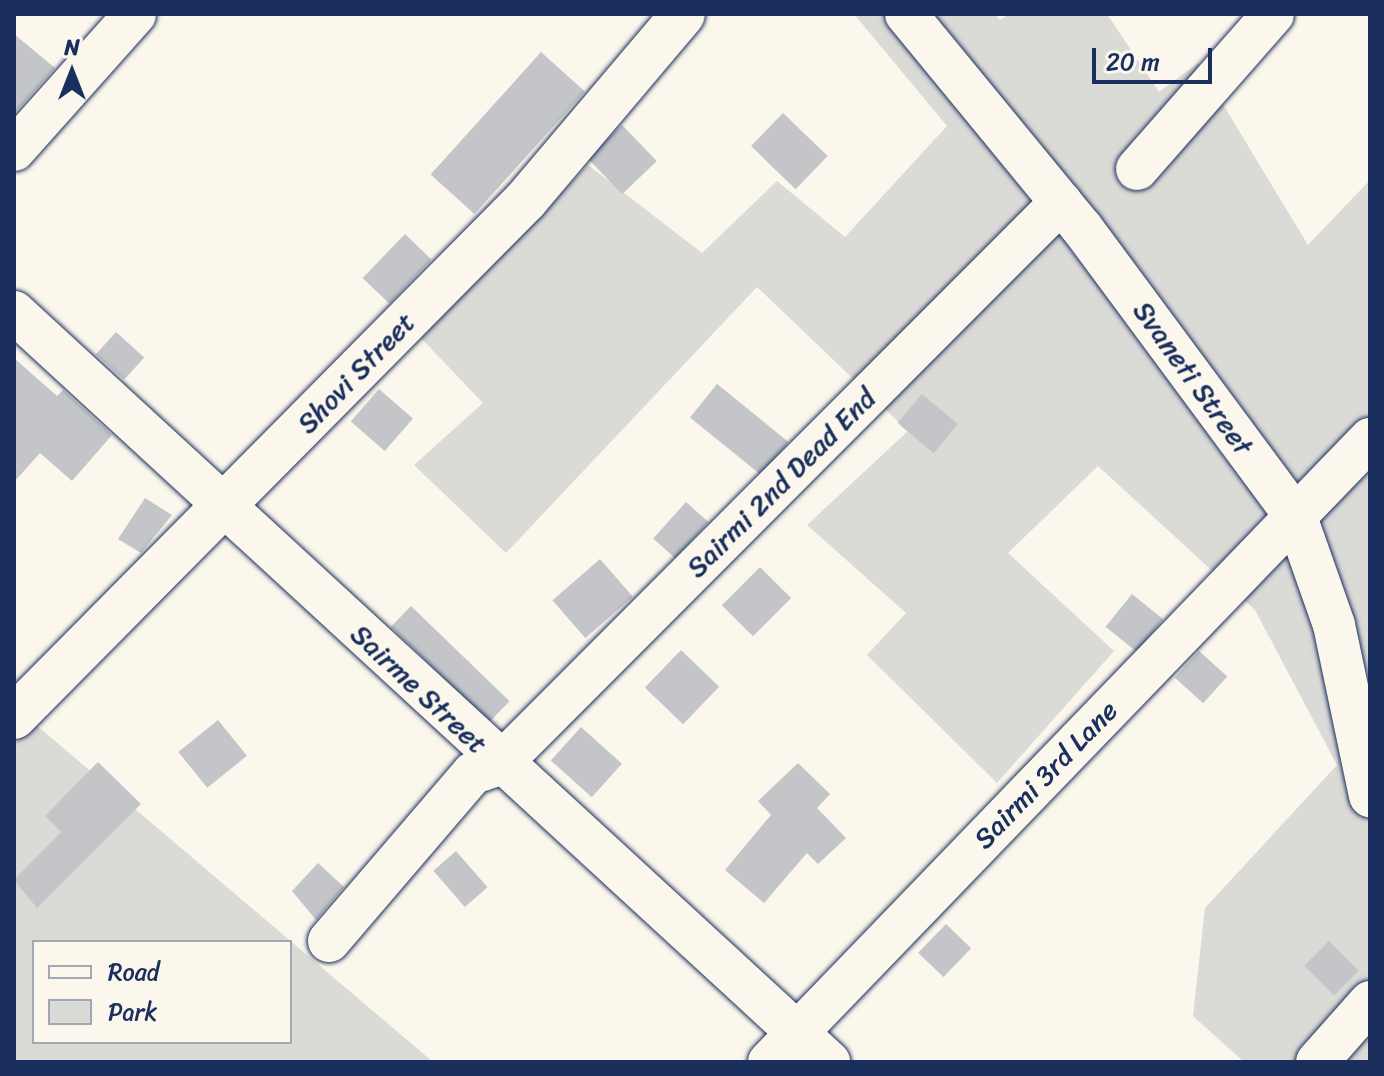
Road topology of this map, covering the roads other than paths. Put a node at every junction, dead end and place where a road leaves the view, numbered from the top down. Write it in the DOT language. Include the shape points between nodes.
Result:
graph roads {
  1 [pos="135,14"];
  2 [pos="683,14"];
  3 [pos="906,14"];
  4 [pos="1273,14"];
  5 [pos="14,150"];
  6 [pos="1137,169"];
  7 [pos="1061,202"];
  8 [pos="14,312"];
  9 [pos="1370,439"];
  10 [pos="224,508"];
  11 [pos="1296,517"];
  12 [pos="14,717"];
  13 [pos="500,764"];
  14 [pos="1370,796"];
  15 [pos="329,941"];
  16 [pos="1370,1002"];
  17 [pos="783,1048"];
  18 [pos="1321,1058"];
  19 [pos="829,1062"];
  1 -- 5 [label="street"];
  2 -- 10 [label="street, Shovi Street" via="526,200"];
  3 -- 7 [label="street, Svaneti Street"];
  4 -- 6 [label="street"];
  7 -- 11 [label="street, Svaneti Street"];
  7 -- 13 [label="street, Sairmi 2nd Dead End"];
  8 -- 10 [label="street, Sairme Street"];
  9 -- 11 [label="street, Sairmi 3rd Lane"];
  10 -- 12 [label="street, Shovi Street"];
  10 -- 13 [label="street, Sairme Street"];
  11 -- 14 [label="street, Svaneti Street" via="1334,625"];
  11 -- 17 [label="street, Sairmi 3rd Lane"];
  13 -- 15 [label="street, Sairmi 2nd Dead End" via="473,773"];
  13 -- 17 [label="street, Sairme Street"];
  16 -- 18 [label="street"];
  17 -- 19 [label="street, Sairme Street"];
}
